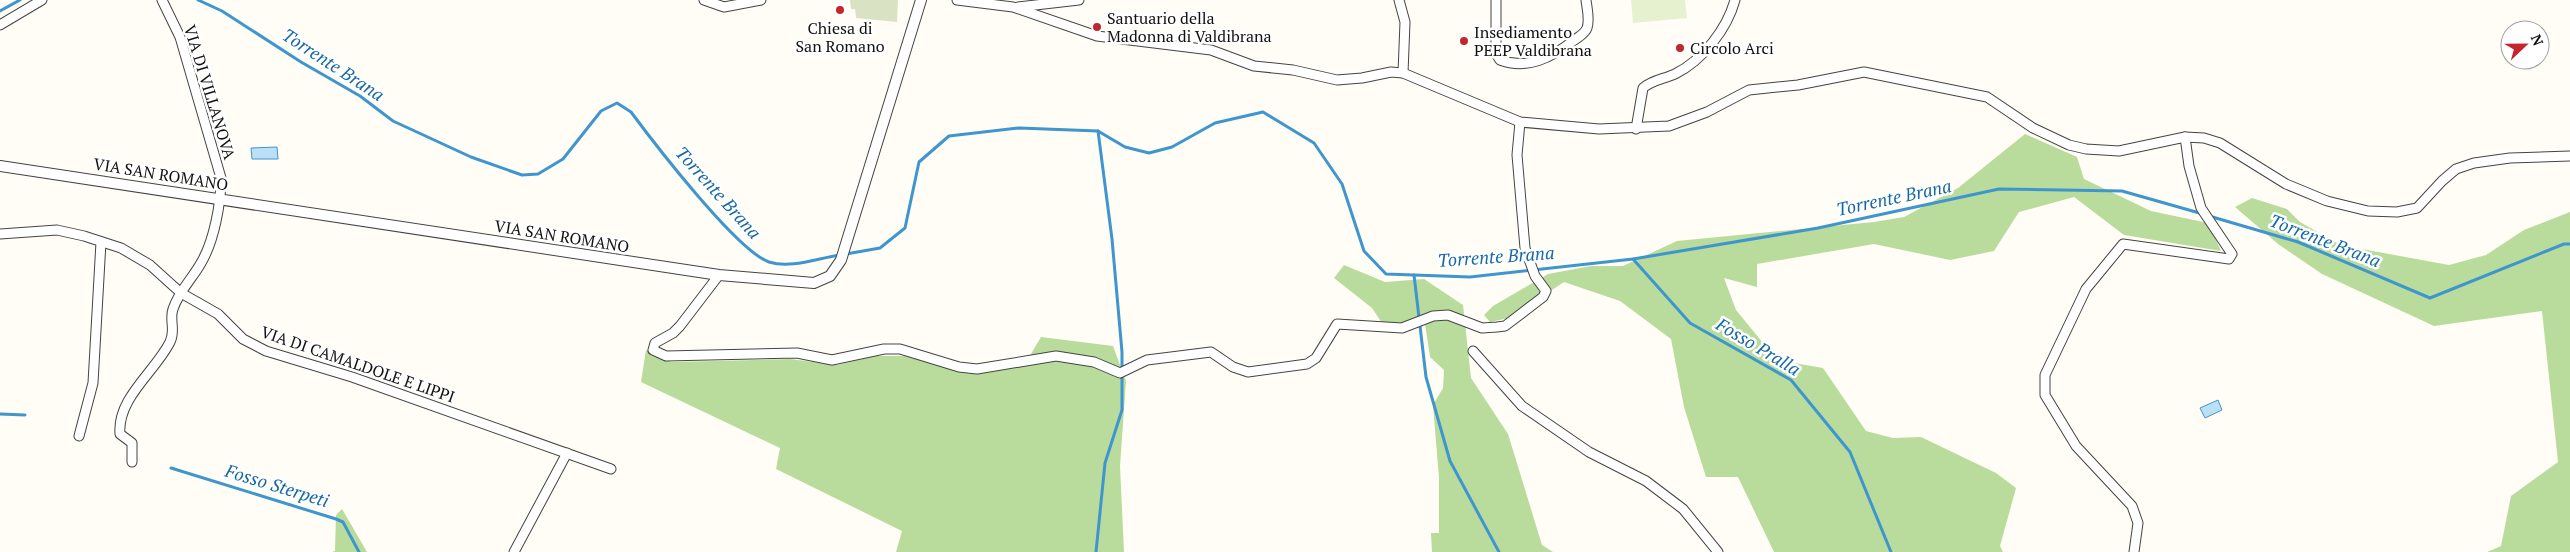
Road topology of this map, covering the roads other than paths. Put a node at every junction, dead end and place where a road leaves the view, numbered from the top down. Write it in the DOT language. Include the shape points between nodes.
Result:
graph roads {
  1 [pos="42,0"];
  2 [pos="162,0"];
  3 [pos="704,0"];
  4 [pos="760,0"];
  5 [pos="921,0"];
  6 [pos="957,0"];
  7 [pos="1079,0"];
  8 [pos="1400,0"];
  9 [pos="1496,0"];
  10 [pos="1586,0"];
  11 [pos="1735,0"];
  12 [pos="1013,7"];
  13 [pos="0,25"];
  14 [pos="1403,73"];
  15 [pos="1520,122"];
  16 [pos="1636,129"];
  17 [pos="2185,137"];
  18 [pos="2570,156"];
  19 [pos="0,166"];
  20 [pos="221,199"];
  21 [pos="0,234"];
  22 [pos="101,242"];
  23 [pos="719,275"];
  24 [pos="181,293"];
  25 [pos="1473,351"];
  26 [pos="79,436"];
  27 [pos="567,453"];
  28 [pos="132,462"];
  29 [pos="611,469"];
  30 [pos="514,552"];
  31 [pos="1718,552"];
  32 [pos="2134,552"];
  1 -- 13 [label="street"];
  2 -- 20 [label="street, VIA DI VILLANOVA" via="182,46 221,178"];
  3 -- 4 [label="street" via="724,7"];
  5 -- 23 [label="street, VIA SAN ROMANO" via="841,260 830,276 814,282"];
  6 -- 12 [label="street"];
  7 -- 12 [label="street"];
  8 -- 14 [label="street" via="1405,22"];
  9 -- 10 [label="street" via="1496,54 1500,60 1514,62 1549,58 1582,34 1588,22"];
  11 -- 16 [label="street" via="1717,39 1680,71 1643,88"];
  12 -- 14 [label="street" via="1097,36 1210,50 1254,66 1293,70 1337,80"];
  14 -- 15 [label="street"];
  15 -- 16 [label="street"];
  15 -- 23 [label="street" via="1517,155 1525,248 1535,276 1546,291 1543,297 1505,326 1482,328 1448,315 1433,316 1402,328 1337,324 1316,358 1307,364 1248,372 1233,367 1211,352 1147,360 1120,374 1094,362 1056,356 977,369 958,367 900,349 884,349 832,360 797,353 666,356 652,350 655,344 680,326"];
  16 -- 17 [label="street" via="1683,122 1749,90 1864,72 1987,97 2033,128 2077,148 2119,151"];
  17 -- 18 [label="street" via="2220,143 2286,184 2327,201 2368,210 2398,212 2417,208 2456,169 2474,163"];
  17 -- 32 [label="street" via="2201,208 2232,254 2228,259 2124,244 2086,288 2045,375 2045,395 2076,446 2132,506 2138,523"];
  19 -- 20 [label="street, VIA SAN ROMANO"];
  20 -- 23 [label="street, VIA SAN ROMANO"];
  20 -- 24 [label="street, VIA DI VILLANOVA" via="202,262"];
  21 -- 22 [label="street, VIA DI CAMALDOLE E LIPPI" via="57,230"];
  22 -- 24 [label="street, VIA DI CAMALDOLE E LIPPI" via="137,256"];
  22 -- 26 [label="street" via="94,383"];
  24 -- 27 [label="street, VIA DI CAMALDOLE E LIPPI" via="218,314 243,339 266,351 352,377"];
  24 -- 28 [label="street, VIA DI VILLANOVA" via="172,313 174,330 170,341 153,370 129,399 123,413 120,434 132,443"];
  25 -- 31 [label="street" via="1522,406 1589,452 1646,481 1683,509"];
  27 -- 29 [label="street, VIA DI CAMALDOLE E LIPPI"];
  27 -- 30 [label="street"];
}
